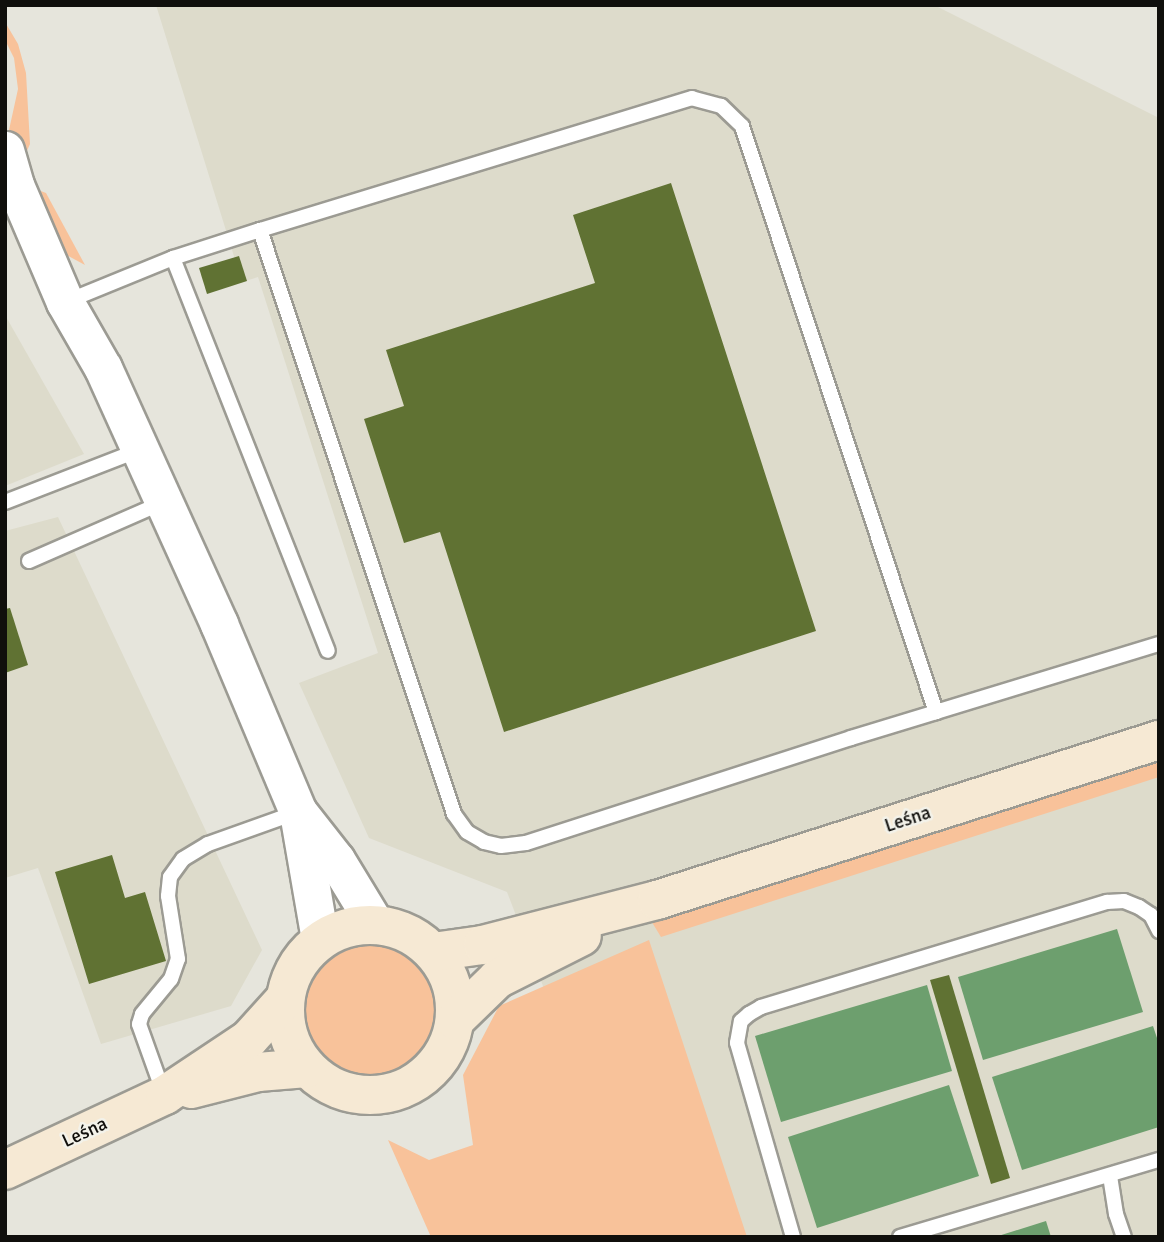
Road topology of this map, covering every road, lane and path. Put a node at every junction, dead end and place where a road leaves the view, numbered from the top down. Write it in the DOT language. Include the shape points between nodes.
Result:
graph roads {
  1 [pos="5,150"];
  2 [pos="5,227"];
  3 [pos="260,230"];
  4 [pos="173,258"];
  5 [pos="65,302"];
  6 [pos="139,450"];
  7 [pos="5,502"];
  8 [pos="163,502"];
  9 [pos="29,561"];
  10 [pos="1159,644"];
  11 [pos="328,651"];
  12 [pos="936,712"];
  13 [pos="1159,740"];
  14 [pos="298,812"];
  15 [pos="656,900"];
  16 [pos="375,925"];
  17 [pos="1159,931"];
  18 [pos="320,940"];
  19 [pos="433,952"];
  20 [pos="285,999"];
  21 [pos="456,1020"];
  22 [pos="307,1068"];
  23 [pos="165,1095"];
  24 [pos="1159,1160"];
  25 [pos="5,1170"];
  26 [pos="1110,1175"];
  27 [pos="793,1237"];
  28 [pos="900,1237"];
  29 [pos="1124,1237"];
  1 -- 5 [label="street" via="15,185"];
  2 -- 5 [label="street"];
  3 -- 4 [label="lane"];
  3 -- 12 [label="lane" via="691,97 721,106 742,126"];
  3 -- 12 [label="lane" via="454,814 467,832 501,846 526,844"];
  4 -- 5 [label="lane"];
  4 -- 11 [label="lane"];
  5 -- 6 [label="street" via="103,368"];
  6 -- 7 [label="lane"];
  6 -- 8 [label="street"];
  8 -- 9 [label="lane"];
  8 -- 14 [label="street"];
  10 -- 12 [label="lane"];
  13 -- 15 [label="main road, Leśna"];
  14 -- 16 [label="street" via="336,860"];
  14 -- 18 [label="street"];
  14 -- 23 [label="lane" via="208,844 183,859 170,877 167,896 177,959 171,979 139,1024"];
  15 -- 19 [label="main road, Leśna" via="483,945"];
  15 -- 21 [label="main road, Leśna" via="497,979"];
  16 -- 18 [label="main road" via="347,928"];
  16 -- 19 [label="main road" via="407,933"];
  17 -- 27 [label="lane" via="1151,915 1139,907 1124,901 1107,902 749,1014 741,1021 737,1043"];
  18 -- 20 [label="main road" via="296,966"];
  19 -- 21 [label="main road" via="452,984"];
  20 -- 22 [label="main road" via="288,1036"];
  20 -- 23 [label="main road, Leśna" via="249,1039"];
  21 -- 22 [label="main road" via="451,1039 430,1072 397,1091 377,1096 339,1090"];
  22 -- 23 [label="main road, Leśna" via="258,1072"];
  23 -- 25 [label="main road, Leśna"];
  24 -- 26 [label="lane"];
  26 -- 28 [label="lane"];
  26 -- 29 [label="lane"];
}
